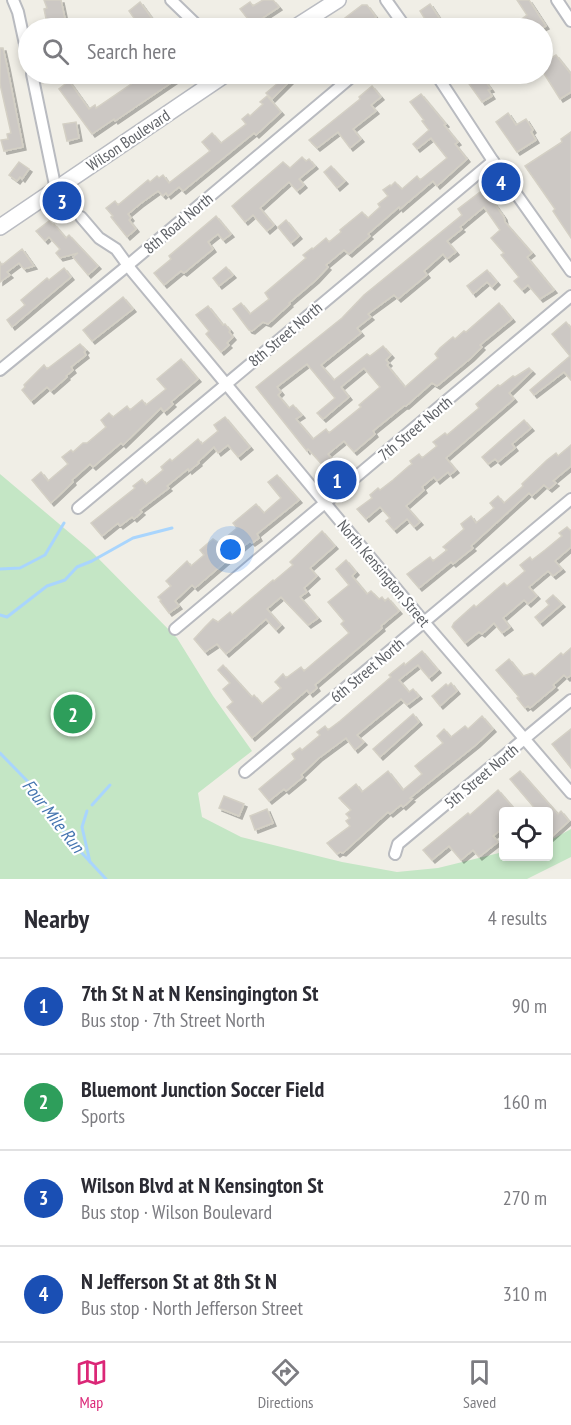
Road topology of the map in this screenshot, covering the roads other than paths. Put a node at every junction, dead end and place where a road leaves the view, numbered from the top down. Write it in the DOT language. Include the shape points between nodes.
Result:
graph roads {
  1 [pos="13,0"];
  2 [pos="171,0"];
  3 [pos="338,0"];
  4 [pos="386,0"];
  5 [pos="557,0"];
  6 [pos="19,18"];
  7 [pos="190,18"];
  8 [pos="310,18"];
  9 [pos="399,18"];
  10 [pos="571,21"];
  11 [pos="34,84"];
  12 [pos="211,84"];
  13 [pos="342,84"];
  14 [pos="443,84"];
  15 [pos="493,161"];
  16 [pos="56,190"];
  17 [pos="81,217"];
  18 [pos="0,226"];
  19 [pos="127,266"];
  20 [pos="571,271"];
  21 [pos="571,296"];
  22 [pos="0,370"];
  23 [pos="225,384"];
  24 [pos="571,499"];
  25 [pos="326,503"];
  26 [pos="78,508"];
  27 [pos="423,622"];
  28 [pos="175,629"];
  29 [pos="571,700"];
  30 [pos="526,738"];
  31 [pos="246,772"];
  32 [pos="571,793"];
  33 [pos="395,854"];
  1 -- 6 [label="street"];
  2 -- 7 [label="street"];
  3 -- 8 [label="main road"];
  4 -- 9 [label="street"];
  5 -- 10 [label="street"];
  11 -- 16 [label="street"];
  12 -- 16 [label="main road, Wilson Boulevard"];
  13 -- 19 [label="street, 8th Road North"];
  14 -- 15 [label="street"];
  15 -- 20 [label="street"];
  15 -- 23 [label="street, 8th Street North"];
  16 -- 18 [label="main road, Wilson Boulevard"];
  17 -- 19 [label="street, North Kensington Street" via="99,238 116,249"];
  19 -- 22 [label="street, 8th Road North"];
  19 -- 23 [label="street, North Kensington Street"];
  21 -- 25 [label="street, 7th Street North"];
  23 -- 25 [label="street, North Kensington Street"];
  23 -- 26 [label="street, 8th Street North"];
  24 -- 27 [label="street, 6th Street North"];
  25 -- 27 [label="street, North Kensington Street"];
  25 -- 28 [label="street, 7th Street North"];
  27 -- 30 [label="street, North Kensington Street"];
  27 -- 31 [label="street, 6th Street North"];
  29 -- 30 [label="street, 5th Street North"];
  30 -- 32 [label="street, North Kensington Street"];
  30 -- 33 [label="street, 5th Street North" via="398,844"];
}
